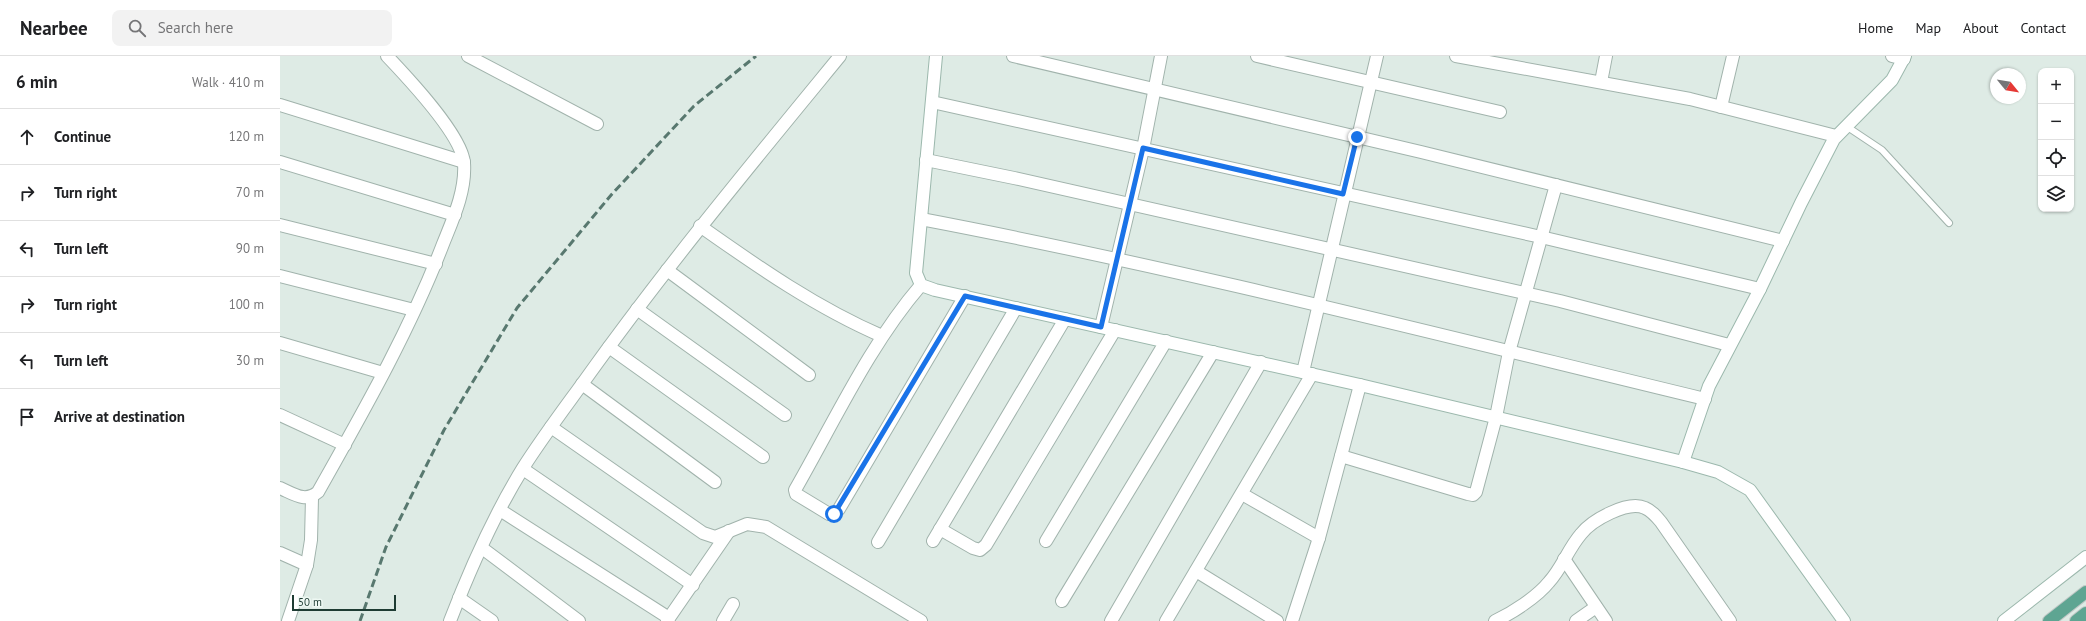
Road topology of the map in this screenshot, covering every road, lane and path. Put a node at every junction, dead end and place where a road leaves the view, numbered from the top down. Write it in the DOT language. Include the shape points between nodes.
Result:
graph roads {
  1 [pos="387,56"];
  2 [pos="468,56"];
  3 [pos="840,56"];
  4 [pos="936,56"];
  5 [pos="1013,56"];
  6 [pos="1161,56"];
  7 [pos="1257,56"];
  8 [pos="1376,56"];
  9 [pos="1456,56"];
  10 [pos="1606,56"];
  11 [pos="1733,56"];
  12 [pos="1901,57"];
  13 [pos="1487,59"];
  14 [pos="1371,82"];
  15 [pos="1601,82"];
  16 [pos="1156,89"];
  17 [pos="932,102"];
  18 [pos="280,105"];
  19 [pos="1721,107"];
  20 [pos="1500,112"];
  21 [pos="597,124"];
  22 [pos="1846,126"];
  23 [pos="1836,136"];
  24 [pos="1357,137"];
  25 [pos="1143,148"];
  26 [pos="926,160"];
  27 [pos="280,162"];
  28 [pos="464,162"];
  29 [pos="1556,185"];
  30 [pos="1343,194"];
  31 [pos="1129,204"];
  32 [pos="455,215"];
  33 [pos="921,219"];
  34 [pos="1949,223"];
  35 [pos="280,225"];
  36 [pos="700,226"];
  37 [pos="1541,237"];
  38 [pos="1783,241"];
  39 [pos="1332,249"];
  40 [pos="1116,260"];
  41 [pos="436,264"];
  42 [pos="667,270"];
  43 [pos="280,276"];
  44 [pos="921,284"];
  45 [pos="1760,289"];
  46 [pos="1525,293"];
  47 [pos="965,296"];
  48 [pos="1318,305"];
  49 [pos="1016,308"];
  50 [pos="637,309"];
  51 [pos="414,310"];
  52 [pos="1065,318"];
  53 [pos="1101,327"];
  54 [pos="1115,330"];
  55 [pos="882,336"];
  56 [pos="1166,341"];
  57 [pos="280,343"];
  58 [pos="1729,345"];
  59 [pos="609,346"];
  60 [pos="1213,352"];
  61 [pos="1509,352"];
  62 [pos="1261,362"];
  63 [pos="383,373"];
  64 [pos="1307,373"];
  65 [pos="809,375"];
  66 [pos="582,384"];
  67 [pos="1360,385"];
  68 [pos="1704,399"];
  69 [pos="280,415"];
  70 [pos="784,416"];
  71 [pos="1496,417"];
  72 [pos="551,427"];
  73 [pos="345,444"];
  74 [pos="1341,456"];
  75 [pos="763,457"];
  76 [pos="1683,462"];
  77 [pos="523,469"];
  78 [pos="715,482"];
  79 [pos="280,488"];
  80 [pos="1242,494"];
  81 [pos="312,498"];
  82 [pos="500,510"];
  83 [pos="940,529"];
  84 [pos="730,530"];
  85 [pos="1319,538"];
  86 [pos="933,541"];
  87 [pos="1046,541"];
  88 [pos="878,542"];
  89 [pos="482,548"];
  90 [pos="280,553"];
  91 [pos="2086,557"];
  92 [pos="1564,559"];
  93 [pos="307,565"];
  94 [pos="1196,571"];
  95 [pos="693,585"];
  96 [pos="2086,592"];
  97 [pos="459,598"];
  98 [pos="1062,601"];
  99 [pos="733,604"];
  100 [pos="1596,607"];
  101 [pos="2086,613"];
  102 [pos="286,618"];
  103 [pos="1502,619"];
  104 [pos="668,620"];
  105 [pos="450,621"];
  106 [pos="492,621"];
  107 [pos="579,621"];
  108 [pos="723,621"];
  109 [pos="921,621"];
  110 [pos="1111,621"];
  111 [pos="1166,621"];
  112 [pos="1277,621"];
  113 [pos="1292,621"];
  114 [pos="1576,621"];
  115 [pos="1606,621"];
  116 [pos="1730,621"];
  117 [pos="1844,621"];
  118 [pos="2004,621"];
  119 [pos="2049,621"];
  120 [pos="2076,621"];
  1 -- 28 [label="street" via="444,123 456,141"];
  2 -- 21 [label="street"];
  3 -- 36 [label="street"];
  4 -- 17 [label="street"];
  5 -- 16 [label="street"];
  6 -- 16 [label="street"];
  7 -- 14 [label="street"];
  8 -- 14 [label="street"];
  9 -- 13 [label="street"];
  10 -- 15 [label="street"];
  11 -- 19 [label="street"];
  12 -- 22 [label="street" via="1892,80"];
  13 -- 15 [label="street"];
  14 -- 20 [label="street"];
  14 -- 24 [label="street"];
  15 -- 19 [label="street"];
  16 -- 24 [label="street"];
  16 -- 25 [label="street"];
  17 -- 25 [label="street"];
  17 -- 26 [label="street"];
  18 -- 28 [label="street"];
  19 -- 23 [label="street"];
  22 -- 23 [label="street"];
  22 -- 34 [label="lane" via="1882,150"];
  23 -- 38 [label="street"];
  24 -- 29 [label="street"];
  24 -- 30 [label="street"];
  25 -- 30 [label="street"];
  25 -- 31 [label="street"];
  26 -- 31 [label="street"];
  26 -- 33 [label="street"];
  27 -- 32 [label="street"];
  28 -- 32 [label="street" via="462,188"];
  29 -- 37 [label="street"];
  29 -- 38 [label="street"];
  30 -- 37 [label="street"];
  30 -- 39 [label="street"];
  31 -- 39 [label="street"];
  31 -- 40 [label="street"];
  32 -- 41 [label="street"];
  33 -- 40 [label="street"];
  33 -- 44 [label="street" via="916,273"];
  35 -- 41 [label="street"];
  36 -- 42 [label="street"];
  36 -- 55 [label="street" via="763,270 841,317"];
  37 -- 45 [label="street"];
  37 -- 46 [label="street"];
  38 -- 45 [label="street"];
  39 -- 46 [label="street"];
  39 -- 48 [label="street"];
  40 -- 48 [label="street"];
  40 -- 53 [label="street"];
  41 -- 51 [label="street"];
  42 -- 50 [label="street"];
  42 -- 65 [label="street"];
  43 -- 51 [label="street"];
  44 -- 47 [label="street"];
  44 -- 55 [label="street"];
  45 -- 58 [label="street"];
  46 -- 58 [label="street"];
  46 -- 61 [label="street"];
  47 -- 49 [label="street"];
  47 -- 55 [label="street" via="839,509 832,515 796,494 795,490"];
  48 -- 61 [label="street"];
  48 -- 64 [label="street"];
  49 -- 52 [label="street"];
  49 -- 88 [label="street"];
  50 -- 59 [label="street"];
  50 -- 70 [label="street"];
  51 -- 63 [label="street"];
  52 -- 53 [label="street"];
  52 -- 83 [label="street"];
  53 -- 54 [label="street"];
  54 -- 56 [label="street"];
  54 -- 83 [label="street" via="986,545 980,550 973,548"];
  56 -- 60 [label="street"];
  56 -- 87 [label="street"];
  57 -- 63 [label="street"];
  58 -- 68 [label="street"];
  59 -- 66 [label="street"];
  59 -- 75 [label="street"];
  60 -- 62 [label="street"];
  60 -- 98 [label="street"];
  61 -- 68 [label="street"];
  61 -- 71 [label="street"];
  62 -- 64 [label="street"];
  62 -- 110 [label="street"];
  63 -- 73 [label="street"];
  64 -- 67 [label="street"];
  64 -- 80 [label="street"];
  66 -- 72 [label="street"];
  66 -- 78 [label="street"];
  67 -- 71 [label="street"];
  67 -- 74 [label="street"];
  68 -- 76 [label="street"];
  69 -- 73 [label="street"];
  71 -- 74 [label="street" via="1478,488 1473,495"];
  71 -- 76 [label="street"];
  72 -- 77 [label="street"];
  72 -- 84 [label="street" via="703,534 715,537"];
  73 -- 81 [label="street"];
  74 -- 85 [label="street"];
  76 -- 117 [label="street" via="1718,472 1750,490"];
  77 -- 82 [label="street"];
  77 -- 95 [label="street"];
  79 -- 81 [label="street" via="304,498"];
  80 -- 85 [label="street"];
  80 -- 94 [label="street"];
  81 -- 93 [label="street" via="311,540"];
  82 -- 89 [label="street"];
  82 -- 104 [label="street"];
  83 -- 86 [label="street"];
  84 -- 95 [label="street"];
  84 -- 109 [label="street" via="747,524 766,527"];
  85 -- 113 [label="street"];
  89 -- 97 [label="street"];
  89 -- 107 [label="street"];
  90 -- 93 [label="street"];
  91 -- 118 [label="street"];
  92 -- 100 [label="street"];
  92 -- 103 [label="street" via="1548,584"];
  92 -- 116 [label="street" via="1581,534 1601,517 1629,506 1645,507 1661,522"];
  93 -- 102 [label="street"];
  94 -- 111 [label="street"];
  94 -- 112 [label="street"];
  95 -- 104 [label="street"];
  96 -- 119 [label="main road"];
  97 -- 105 [label="street"];
  97 -- 106 [label="street"];
  99 -- 108 [label="street"];
  100 -- 114 [label="street"];
  100 -- 115 [label="street"];
  101 -- 120 [label="main road"];
}
